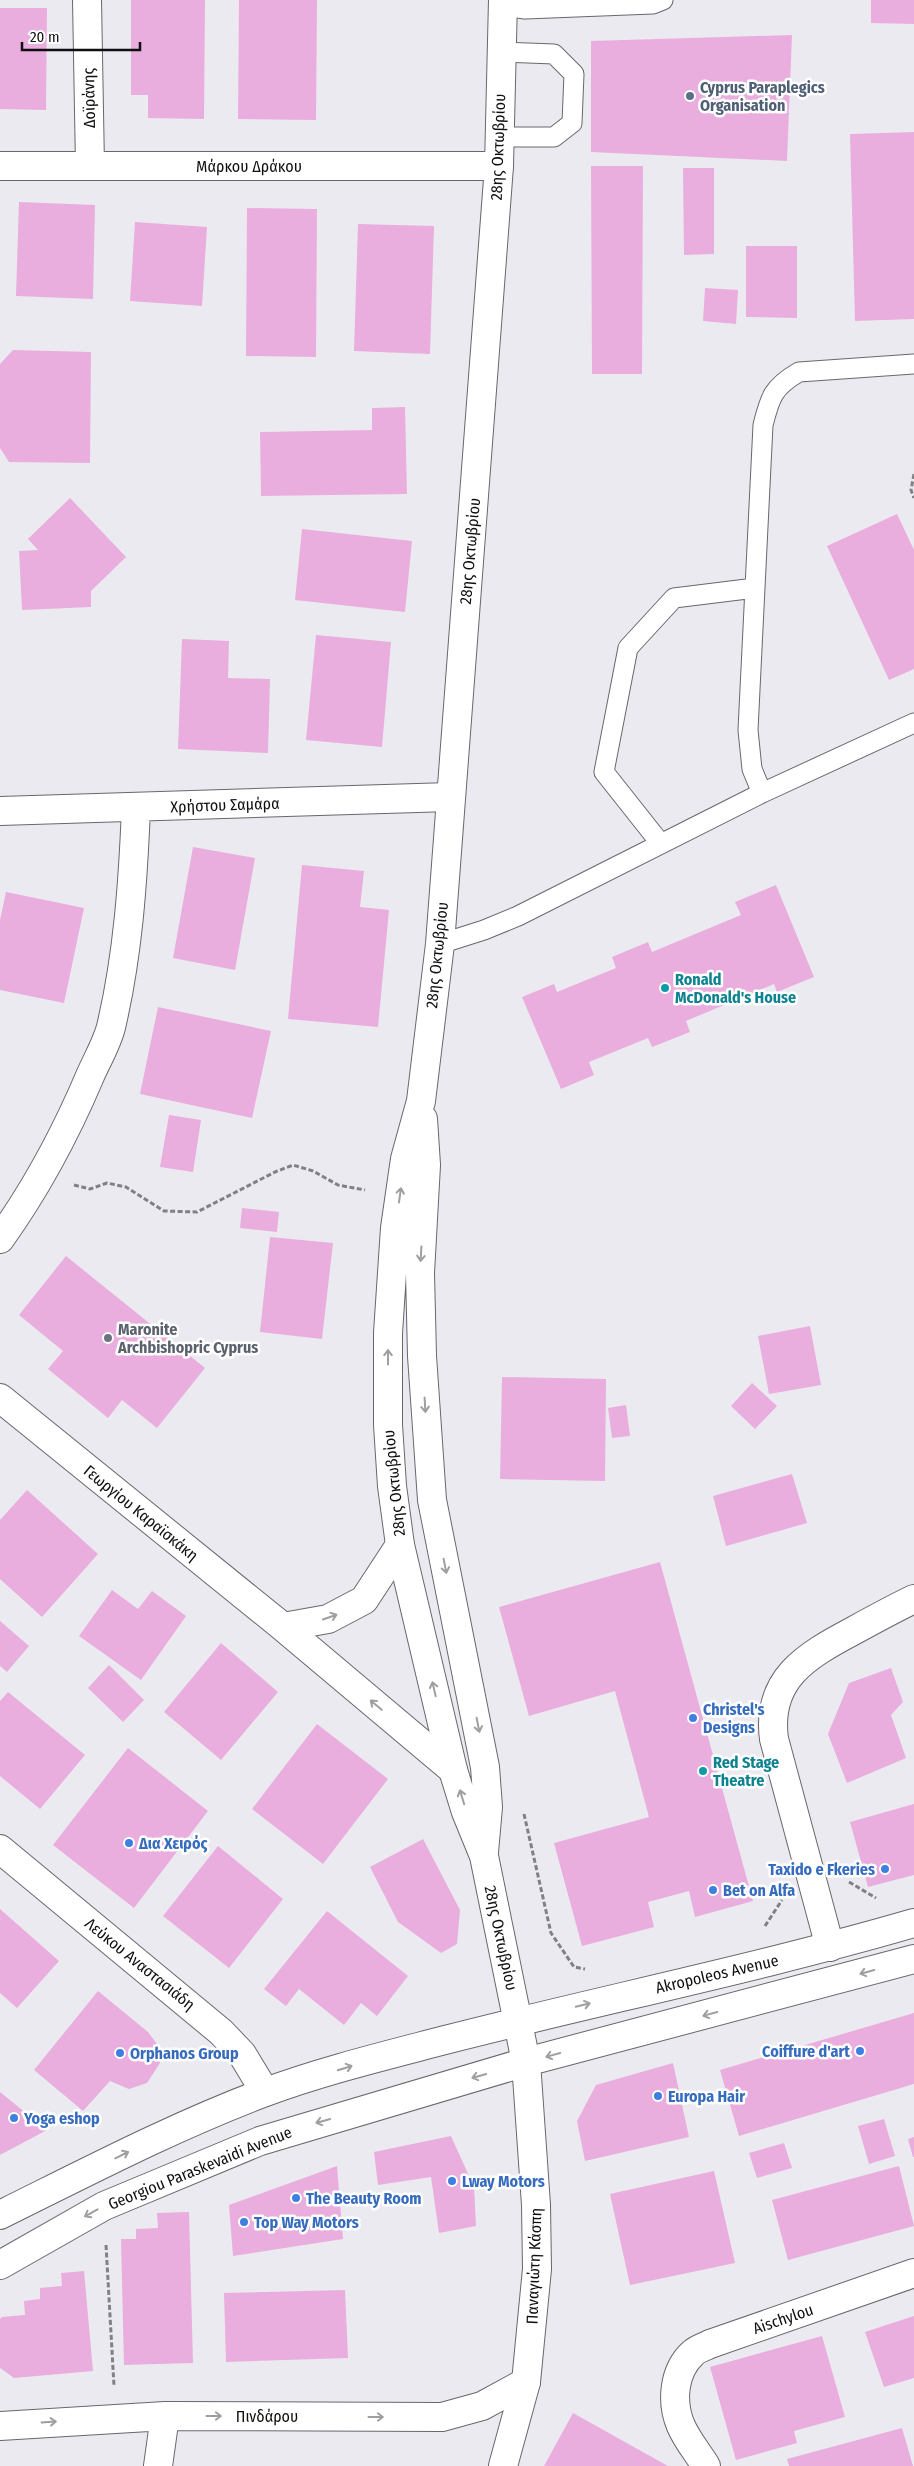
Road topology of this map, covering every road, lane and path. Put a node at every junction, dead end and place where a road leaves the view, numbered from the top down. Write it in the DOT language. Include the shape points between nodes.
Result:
graph roads {
  1 [pos="88,0"];
  2 [pos="663,0"];
  3 [pos="503,3"];
  4 [pos="502,52"];
  5 [pos="500,137"];
  6 [pos="0,166"];
  7 [pos="90,166"];
  8 [pos="499,166"];
  9 [pos="914,364"];
  10 [pos="914,474"];
  11 [pos="914,498"];
  12 [pos="755,588"];
  13 [pos="914,723"];
  14 [pos="762,793"];
  15 [pos="450,797"];
  16 [pos="136,808"];
  17 [pos="0,811"];
  18 [pos="661,844"];
  19 [pos="440,944"];
  20 [pos="421,1101"];
  21 [pos="45,1170"];
  22 [pos="400,1195"];
  23 [pos="0,1239"];
  24 [pos="0,1398"];
  25 [pos="400,1545"];
  26 [pos="914,1600"];
  27 [pos="283,1627"];
  28 [pos="453,1770"];
  29 [pos="522,1806"];
  30 [pos="0,1849"];
  31 [pos="484,1856"];
  32 [pos="813,1884"];
  33 [pos="877,1899"];
  34 [pos="914,1923"];
  35 [pos="762,1932"];
  36 [pos="830,1947"];
  37 [pos="914,1959"];
  38 [pos="603,2000"];
  39 [pos="519,2020"];
  40 [pos="526,2062"];
  41 [pos="265,2092"];
  42 [pos="104,2206"];
  43 [pos="0,2215"];
  44 [pos="0,2265"];
  45 [pos="914,2273"];
  46 [pos="526,2382"];
  47 [pos="165,2416"];
  48 [pos="116,2418"];
  49 [pos="0,2426"];
  50 [pos="158,2466"];
  51 [pos="503,2466"];
  52 [pos="706,2466"];
  1 -- 7 [label="street, Δοϊράνης"];
  2 -- 3 [label="lane" via="653,4 525,9"];
  3 -- 4 [label="street, 28ης Οκτωβρίου"];
  4 -- 5 [label="street, 28ης Οκτωβρίου"];
  4 -- 5 [label="lane" via="554,54 574,74 572,123 554,137"];
  5 -- 8 [label="street, 28ης Οκτωβρίου"];
  6 -- 7 [label="street, Μάρκου Δράκου"];
  7 -- 8 [label="street, Μάρκου Δράκου"];
  8 -- 15 [label="street, 28ης Οκτωβρίου"];
  9 -- 12 [label="lane" via="799,372 783,381 770,396 763,425"];
  10 -- 11 [label="path" via="910,490"];
  12 -- 14 [label="lane" via="748,730 752,769"];
  12 -- 18 [label="lane" via="674,598 628,648 604,772"];
  13 -- 14 [label="lane"];
  14 -- 18 [label="lane"];
  15 -- 16 [label="street, Χρήστου Σαμάρα"];
  15 -- 19 [label="street, 28ης Οκτωβρίου"];
  16 -- 17 [label="street, Χρήστου Σαμάρα"];
  16 -- 21 [label="street" via="125,954 110,1029 68,1128"];
  18 -- 19 [label="lane" via="518,916"];
  19 -- 20 [label="street, 28ης Οκτωβρίου"];
  22 -- 20 [label="street, 28ης Οκτωβρίου, one-way" via="405,1159"];
  20 -- 31 [label="street, 28ης Οκτωβρίου, one-way" via="426,1165 420,1273 422,1356 432,1500 485,1767 488,1807"];
  21 -- 22 [label="path" via="90,1189 107,1183 126,1187 164,1211 197,1212 293,1166 313,1171 338,1185"];
  21 -- 23 [label="street"];
  25 -- 22 [label="street, 28ης Οκτωβρίου, one-way" via="392,1486 388,1416 388,1333"];
  24 -- 27 [label="street, Γεωργίου Καραϊσκάκη"];
  27 -- 25 [label="street, one-way" via="328,1619 364,1600"];
  28 -- 25 [label="street, 28ης Οκτωβρίου, one-way"];
  26 -- 32 [label="street" via="821,1648 801,1662 786,1679 776,1700 772,1721 774,1739"];
  28 -- 27 [label="street, Γεωργίου Καραϊσκάκη, one-way"];
  31 -- 28 [label="street, 28ης Οκτωβρίου, one-way"];
  29 -- 38 [label="path" via="551,1933 574,1967 597,1971"];
  30 -- 41 [label="street, Λεύκου Αναστασιάδη" via="221,2032 242,2054"];
  31 -- 39 [label="street, 28ης Οκτωβρίου"];
  32 -- 33 [label="path" via="843,1879"];
  32 -- 35 [label="path" via="787,1893"];
  32 -- 36 [label="street"];
  34 -- 36 [label="street, Akropoleos Avenue"];
  36 -- 38 [label="street, Akropoleos Avenue"];
  37 -- 40 [label="street, one-way"];
  39 -- 38 [label="street, Akropoleos Avenue, one-way"];
  39 -- 40 [label="street, 28ης Οκτωβρίου"];
  41 -- 39 [label="street, one-way"];
  40 -- 42 [label="street, Georgiou Paraskevaidi Avenue, one-way" via="260,2141"];
  40 -- 46 [label="street, Παναγιώτη Κάσπη" via="537,2221 537,2269"];
  43 -- 41 [label="street, one-way" via="166,2133"];
  42 -- 44 [label="street, Georgiou Paraskevaidi Avenue, one-way"];
  42 -- 48 [label="path"];
  45 -- 52 [label="street, Aischylou" via="710,2344 693,2353 681,2368 675,2390 676,2408 682,2427"];
  47 -- 46 [label="street, Πινδάρου, one-way" via="442,2417 482,2406"];
  46 -- 51 [label="street, Παναγιώτη Κάσπη"];
  47 -- 48 [label="street, Πινδάρου"];
  47 -- 50 [label="street"];
  49 -- 48 [label="street, Πινδάρου, one-way"];
}
